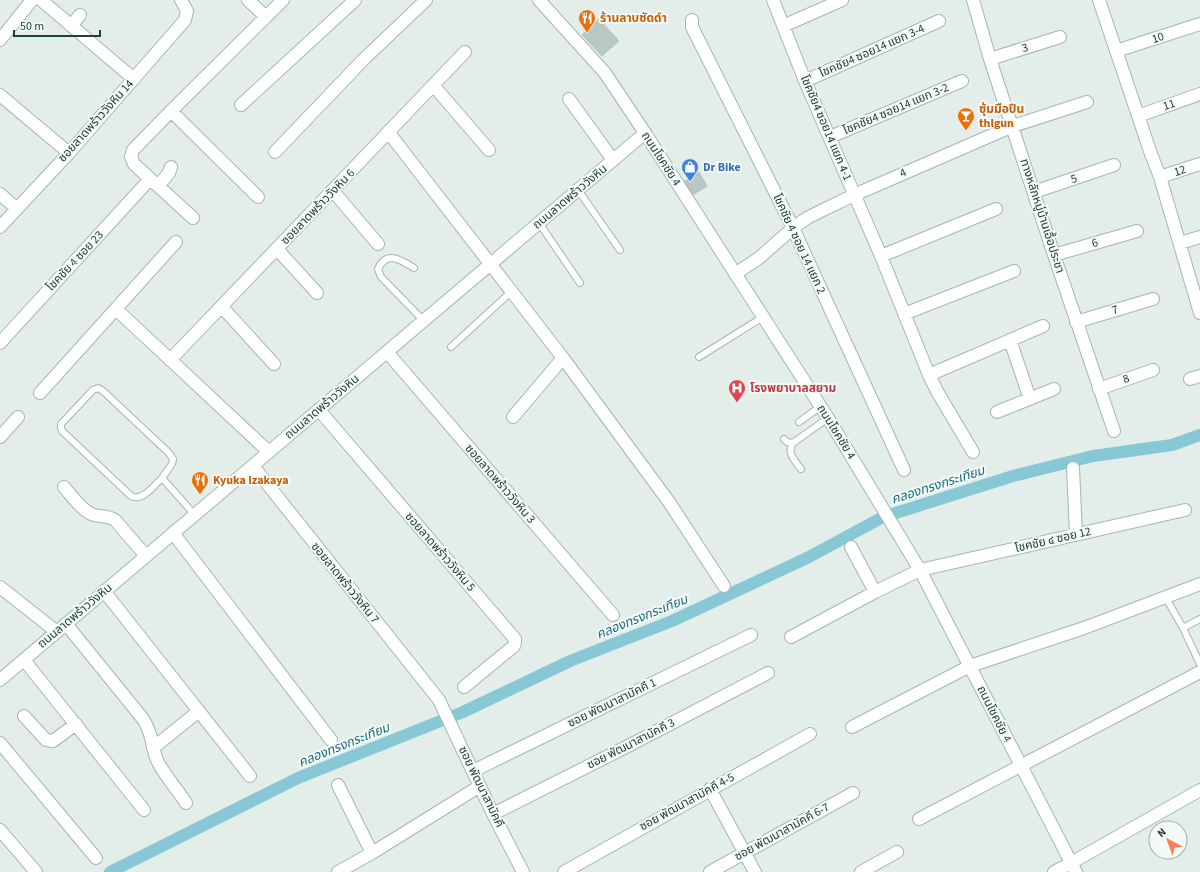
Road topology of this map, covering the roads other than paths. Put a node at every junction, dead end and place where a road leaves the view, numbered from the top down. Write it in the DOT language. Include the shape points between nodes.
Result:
graph roads {
  1 [pos="32,0"];
  2 [pos="41,0"];
  3 [pos="181,0"];
  4 [pos="248,0"];
  5 [pos="283,0"];
  6 [pos="355,0"];
  7 [pos="426,0"];
  8 [pos="539,0"];
  9 [pos="773,0"];
  10 [pos="842,0"];
  11 [pos="973,0"];
  12 [pos="1099,0"];
  13 [pos="80,15"];
  14 [pos="266,17"];
  15 [pos="692,20"];
  16 [pos="939,21"];
  17 [pos="1200,24"];
  18 [pos="71,26"];
  19 [pos="783,26"];
  20 [pos="1060,37"];
  21 [pos="0,40"];
  22 [pos="1116,51"];
  23 [pos="465,52"];
  24 [pos="990,59"];
  25 [pos="134,79"];
  26 [pos="805,80"];
  27 [pos="962,81"];
  28 [pos="433,85"];
  29 [pos="0,94"];
  30 [pos="1200,94"];
  31 [pos="569,99"];
  32 [pos="1087,102"];
  33 [pos="240,105"];
  34 [pos="171,111"];
  35 [pos="1138,116"];
  36 [pos="1012,126"];
  37 [pos="389,133"];
  38 [pos="645,133"];
  39 [pos="830,137"];
  40 [pos="489,150"];
  41 [pos="275,152"];
  42 [pos="69,153"];
  43 [pos="613,160"];
  44 [pos="1200,164"];
  45 [pos="170,166"];
  46 [pos="1114,166"];
  47 [pos="1160,177"];
  48 [pos="154,182"];
  49 [pos="578,190"];
  50 [pos="333,191"];
  51 [pos="1034,192"];
  52 [pos="0,194"];
  53 [pos="854,195"];
  54 [pos="258,197"];
  55 [pos="16,208"];
  56 [pos="996,209"];
  57 [pos="193,218"];
  58 [pos="539,223"];
  59 [pos="0,227"];
  60 [pos="793,228"];
  61 [pos="1137,231"];
  62 [pos="1200,237"];
  63 [pos="176,242"];
  64 [pos="1180,243"];
  65 [pos="378,244"];
  66 [pos="277,249"];
  67 [pos="620,250"];
  68 [pos="1054,255"];
  69 [pos="881,256"];
  70 [pos="490,265"];
  71 [pos="414,268"];
  72 [pos="1014,271"];
  73 [pos="736,274"];
  74 [pos="580,283"];
  75 [pos="511,292"];
  76 [pos="317,293"];
  77 [pos="1153,299"];
  78 [pos="222,307"];
  79 [pos="1199,307"];
  80 [pos="117,310"];
  81 [pos="904,314"];
  82 [pos="763,317"];
  83 [pos="424,321"];
  84 [pos="1076,322"];
  85 [pos="1043,326"];
  86 [pos="1010,340"];
  87 [pos="0,343"];
  88 [pos="451,347"];
  89 [pos="387,352"];
  90 [pos="563,358"];
  91 [pos="699,358"];
  92 [pos="170,360"];
  93 [pos="274,364"];
  94 [pos="1153,370"];
  95 [pos="929,375"];
  96 [pos="1054,389"];
  97 [pos="1099,389"];
  98 [pos="40,393"];
  99 [pos="1030,399"];
  100 [pos="820,406"];
  101 [pos="319,410"];
  102 [pos="997,412"];
  103 [pos="18,417"];
  104 [pos="513,417"];
  105 [pos="828,418"];
  106 [pos="799,422"];
  107 [pos="1114,431"];
  108 [pos="0,437"];
  109 [pos="784,439"];
  110 [pos="793,443"];
  111 [pos="269,452"];
  112 [pos="973,452"];
  113 [pos="252,466"];
  114 [pos="1073,468"];
  115 [pos="801,469"];
  116 [pos="904,470"];
  117 [pos="162,478"];
  118 [pos="64,487"];
  119 [pos="1185,510"];
  120 [pos="195,515"];
  121 [pos="173,533"];
  122 [pos="1076,535"];
  123 [pos="851,547"];
  124 [pos="146,556"];
  125 [pos="920,570"];
  126 [pos="1200,584"];
  127 [pos="724,586"];
  128 [pos="0,587"];
  129 [pos="104,591"];
  130 [pos="875,592"];
  131 [pos="1166,598"];
  132 [pos="613,615"];
  133 [pos="1200,620"];
  134 [pos="66,624"];
  135 [pos="1183,628"];
  136 [pos="57,632"];
  137 [pos="751,635"];
  138 [pos="791,637"];
  139 [pos="24,660"];
  140 [pos="1200,665"];
  141 [pos="970,666"];
  142 [pos="768,673"];
  143 [pos="0,680"];
  144 [pos="464,688"];
  145 [pos="439,700"];
  146 [pos="200,711"];
  147 [pos="24,716"];
  148 [pos="76,724"];
  149 [pos="852,727"];
  150 [pos="810,734"];
  151 [pos="331,740"];
  152 [pos="0,742"];
  153 [pos="153,748"];
  154 [pos="1020,765"];
  155 [pos="473,771"];
  156 [pos="250,776"];
  157 [pos="338,785"];
  158 [pos="480,786"];
  159 [pos="710,789"];
  160 [pos="1200,790"];
  161 [pos="853,793"];
  162 [pos="186,802"];
  163 [pos="144,810"];
  164 [pos="493,814"];
  165 [pos="919,819"];
  166 [pos="0,830"];
  167 [pos="897,852"];
  168 [pos="372,853"];
  169 [pos="744,853"];
  170 [pos="96,858"];
  171 [pos="1073,867"];
  172 [pos="36,872"];
  173 [pos="338,872"];
  174 [pos="524,872"];
  175 [pos="564,872"];
  176 [pos="710,872"];
  177 [pos="755,872"];
  178 [pos="861,872"];
  179 [pos="1054,872"];
  1 -- 21 [label="street"];
  2 -- 18 [label="street"];
  3 -- 25 [label="street, ซอยลาดพร้าววังหิน 14" via="187,11 185,20"];
  4 -- 14 [label="street"];
  5 -- 14 [label="street"];
  6 -- 33 [label="street"];
  7 -- 41 [label="street" via="363,60"];
  8 -- 38 [label="street, ถนนโชคชัย 4" via="605,74"];
  9 -- 19 [label="street, โชคชัย4 ซอย14 แยก 4-1"];
  10 -- 19 [label="street"];
  11 -- 24 [label="street, ทางหลักหมู่บ้านเอื้อประชา"];
  12 -- 22 [label="street"];
  13 -- 18 [label="street"];
  14 -- 34 [label="street"];
  15 -- 60 [label="street, โชคชัย 4 ซอย 14 แยก 2" via="692,26"];
  16 -- 26 [label="street, โชคชัย4 ซอย14 แยก 3-4"];
  17 -- 22 [label="street, 10"];
  18 -- 25 [label="street"];
  19 -- 26 [label="street, โชคชัย4 ซอย14 แยก 4-1"];
  20 -- 24 [label="street, 3"];
  22 -- 35 [label="street"];
  23 -- 28 [label="street, ซอยลาดพร้าววังหิน 6"];
  24 -- 36 [label="street, ทางหลักหมู่บ้านเอื้อประชา"];
  25 -- 42 [label="street, ซอยลาดพร้าววังหิน 14"];
  26 -- 39 [label="street, โชคชัย4 ซอย14 แยก 4-1"];
  27 -- 39 [label="street, โชคชัย4 ซอย14 แยก 3-2"];
  28 -- 37 [label="street, ซอยลาดพร้าววังหิน 6"];
  28 -- 40 [label="street"];
  29 -- 42 [label="street"];
  30 -- 35 [label="street, 11"];
  31 -- 43 [label="street"];
  32 -- 36 [label="street, 4"];
  34 -- 48 [label="street" via="133,150 130,157"];
  34 -- 54 [label="street"];
  35 -- 47 [label="street"];
  36 -- 51 [label="street, ทางหลักหมู่บ้านเอื้อประชา"];
  36 -- 53 [label="street, 4"];
  37 -- 50 [label="street, ซอยลาดพร้าววังหิน 6"];
  37 -- 70 [label="street"];
  38 -- 43 [label="street, ถนนลาดพร้าววังหิน"];
  38 -- 73 [label="street, ถนนโชคชัย 4"];
  39 -- 53 [label="street, โชคชัย4 ซอย14 แยก 4-1"];
  42 -- 55 [label="street, ซอยลาดพร้าววังหิน 14"];
  43 -- 49 [label="street, ถนนลาดพร้าววังหิน"];
  44 -- 47 [label="street, 12"];
  45 -- 48 [label="street, โชคชัย 4 ซอย 23" via="168,173"];
  46 -- 51 [label="street, 5"];
  47 -- 64 [label="street"];
  48 -- 57 [label="street"];
  48 -- 87 [label="street, โชคชัย 4 ซอย 23"];
  49 -- 58 [label="street, ถนนลาดพร้าววังหิน"];
  49 -- 67 [label="lane"];
  50 -- 65 [label="street"];
  50 -- 66 [label="street, ซอยลาดพร้าววังหิน 6"];
  51 -- 68 [label="street, ทางหลักหมู่บ้านเอื้อประชา"];
  52 -- 55 [label="street"];
  53 -- 60 [label="street, 4" via="807,218"];
  53 -- 69 [label="street, โชคชัย4 ซอย14 แยก 4-1"];
  55 -- 59 [label="street, ซอยลาดพร้าววังหิน 14"];
  56 -- 69 [label="street"];
  58 -- 70 [label="street, ถนนลาดพร้าววังหิน"];
  58 -- 74 [label="lane"];
  60 -- 73 [label="street, 4"];
  60 -- 116 [label="street, โชคชัย 4 ซอย 14 แยก 2"];
  61 -- 68 [label="street, 6"];
  62 -- 64 [label="street"];
  63 -- 80 [label="street"];
  64 -- 79 [label="street"];
  66 -- 76 [label="street"];
  66 -- 78 [label="street, ซอยลาดพร้าววังหิน 6"];
  68 -- 84 [label="street, ทางหลักหมู่บ้านเอื้อประชา"];
  69 -- 81 [label="street, โชคชัย4 ซอย14 แยก 4-1"];
  70 -- 75 [label="street"];
  70 -- 83 [label="street, ถนนลาดพร้าววังหิน"];
  71 -- 83 [label="lane" via="402,260 392,258 381,262 378,269 382,277"];
  72 -- 81 [label="street"];
  73 -- 82 [label="street, ถนนโชคชัย 4"];
  75 -- 88 [label="lane"];
  75 -- 90 [label="street"];
  77 -- 84 [label="street, 7"];
  78 -- 92 [label="street, ซอยลาดพร้าววังหิน 6"];
  78 -- 93 [label="street"];
  80 -- 92 [label="street"];
  80 -- 98 [label="street"];
  81 -- 95 [label="street, โชคชัย4 ซอย14 แยก 4-1"];
  82 -- 91 [label="lane"];
  82 -- 100 [label="street, ถนนโชคชัย 4"];
  83 -- 89 [label="street, ถนนลาดพร้าววังหิน"];
  84 -- 97 [label="street, ทางหลักหมู่บ้านเอื้อประชา"];
  85 -- 86 [label="street"];
  86 -- 95 [label="street"];
  86 -- 99 [label="street"];
  89 -- 101 [label="street, ถนนลาดพร้าววังหิน"];
  89 -- 132 [label="street, ซอยลาดพร้าววังหิน 3"];
  90 -- 104 [label="street"];
  90 -- 127 [label="street" via="669,502"];
  92 -- 111 [label="street"];
  94 -- 97 [label="street, 8"];
  95 -- 112 [label="street, โชคชัย4 ซอย14 แยก 4-1"];
  96 -- 99 [label="street"];
  97 -- 107 [label="street, ทางหลักหมู่บ้านเอื้อประชา"];
  99 -- 102 [label="street"];
  100 -- 105 [label="street, ถนนโชคชัย 4"];
  100 -- 106 [label="lane"];
  101 -- 111 [label="street, ถนนลาดพร้าววังหิน"];
  101 -- 144 [label="street, ซอยลาดพร้าววังหิน 5" via="515,639 514,646"];
  103 -- 108 [label="street"];
  105 -- 110 [label="lane"];
  105 -- 125 [label="street, ถนนโชคชัย 4"];
  109 -- 110 [label="lane"];
  110 -- 115 [label="lane" via="790,452"];
  111 -- 113 [label="street, ถนนลาดพร้าววังหิน"];
  113 -- 120 [label="street, ถนนลาดพร้าววังหิน"];
  113 -- 145 [label="street, ซอยลาดพร้าววังหิน 7"];
  114 -- 122 [label="street"];
  117 -- 117 [label="lane" via="172,464 173,459 169,453 98,388 93,390 61,424 62,431 131,496 141,497"];
  117 -- 120 [label="lane"];
  118 -- 124 [label="street" via="86,511 93,515 109,516 115,520"];
  119 -- 122 [label="street, โชคชัย ๔ ซอย 12"];
  120 -- 121 [label="street, ถนนลาดพร้าววังหิน"];
  121 -- 124 [label="street, ถนนลาดพร้าววังหิน"];
  121 -- 151 [label="street"];
  122 -- 125 [label="street, โชคชัย ๔ ซอย 12"];
  123 -- 130 [label="street"];
  124 -- 129 [label="street, ถนนลาดพร้าววังหิน"];
  125 -- 130 [label="street, โชคชัย ๔ ซอย 12"];
  125 -- 141 [label="street, ถนนโชคชัย 4"];
  126 -- 131 [label="street"];
  128 -- 136 [label="street"];
  129 -- 134 [label="street, ถนนลาดพร้าววังหิน"];
  129 -- 146 [label="street"];
  130 -- 138 [label="street, โชคชัย ๔ ซอย 12"];
  131 -- 135 [label="lane"];
  131 -- 141 [label="street"];
  133 -- 135 [label="lane"];
  134 -- 136 [label="street, ถนนลาดพร้าววังหิน"];
  134 -- 153 [label="street" via="143,719 149,728"];
  135 -- 140 [label="lane"];
  136 -- 139 [label="street, ถนนลาดพร้าววังหิน"];
  137 -- 155 [label="street, ซอย พัฒนาสามัคคี 1"];
  139 -- 143 [label="street, ถนนลาดพร้าววังหิน"];
  139 -- 148 [label="street"];
  140 -- 154 [label="street"];
  141 -- 149 [label="street"];
  141 -- 154 [label="street, ถนนโชคชัย 4"];
  142 -- 164 [label="street, ซอย พัฒนาสามัคคี 3"];
  145 -- 155 [label="street, ซอย พัฒนาสามัคคี"];
  146 -- 153 [label="street"];
  146 -- 156 [label="street"];
  147 -- 148 [label="street" via="46,740 52,741"];
  148 -- 163 [label="street"];
  150 -- 159 [label="street, ซอย พัฒนาสามัคคี 4-5"];
  152 -- 170 [label="street"];
  153 -- 162 [label="street" via="158,763"];
  154 -- 165 [label="street"];
  154 -- 171 [label="street, ถนนโชคชัย 4"];
  155 -- 158 [label="street, ซอย พัฒนาสามัคคี"];
  157 -- 168 [label="street"];
  158 -- 164 [label="street, ซอย พัฒนาสามัคคี"];
  158 -- 168 [label="street"];
  159 -- 169 [label="street"];
  159 -- 175 [label="street, ซอย พัฒนาสามัคคี 4-5"];
  160 -- 171 [label="street"];
  161 -- 169 [label="street, ซอย พัฒนาสามัคคี 6-7"];
  164 -- 174 [label="street, ซอย พัฒนาสามัคคี"];
  166 -- 172 [label="street"];
  167 -- 178 [label="street"];
  168 -- 173 [label="street"];
  169 -- 176 [label="street, ซอย พัฒนาสามัคคี 6-7"];
  169 -- 177 [label="street"];
  171 -- 179 [label="street"];
}
